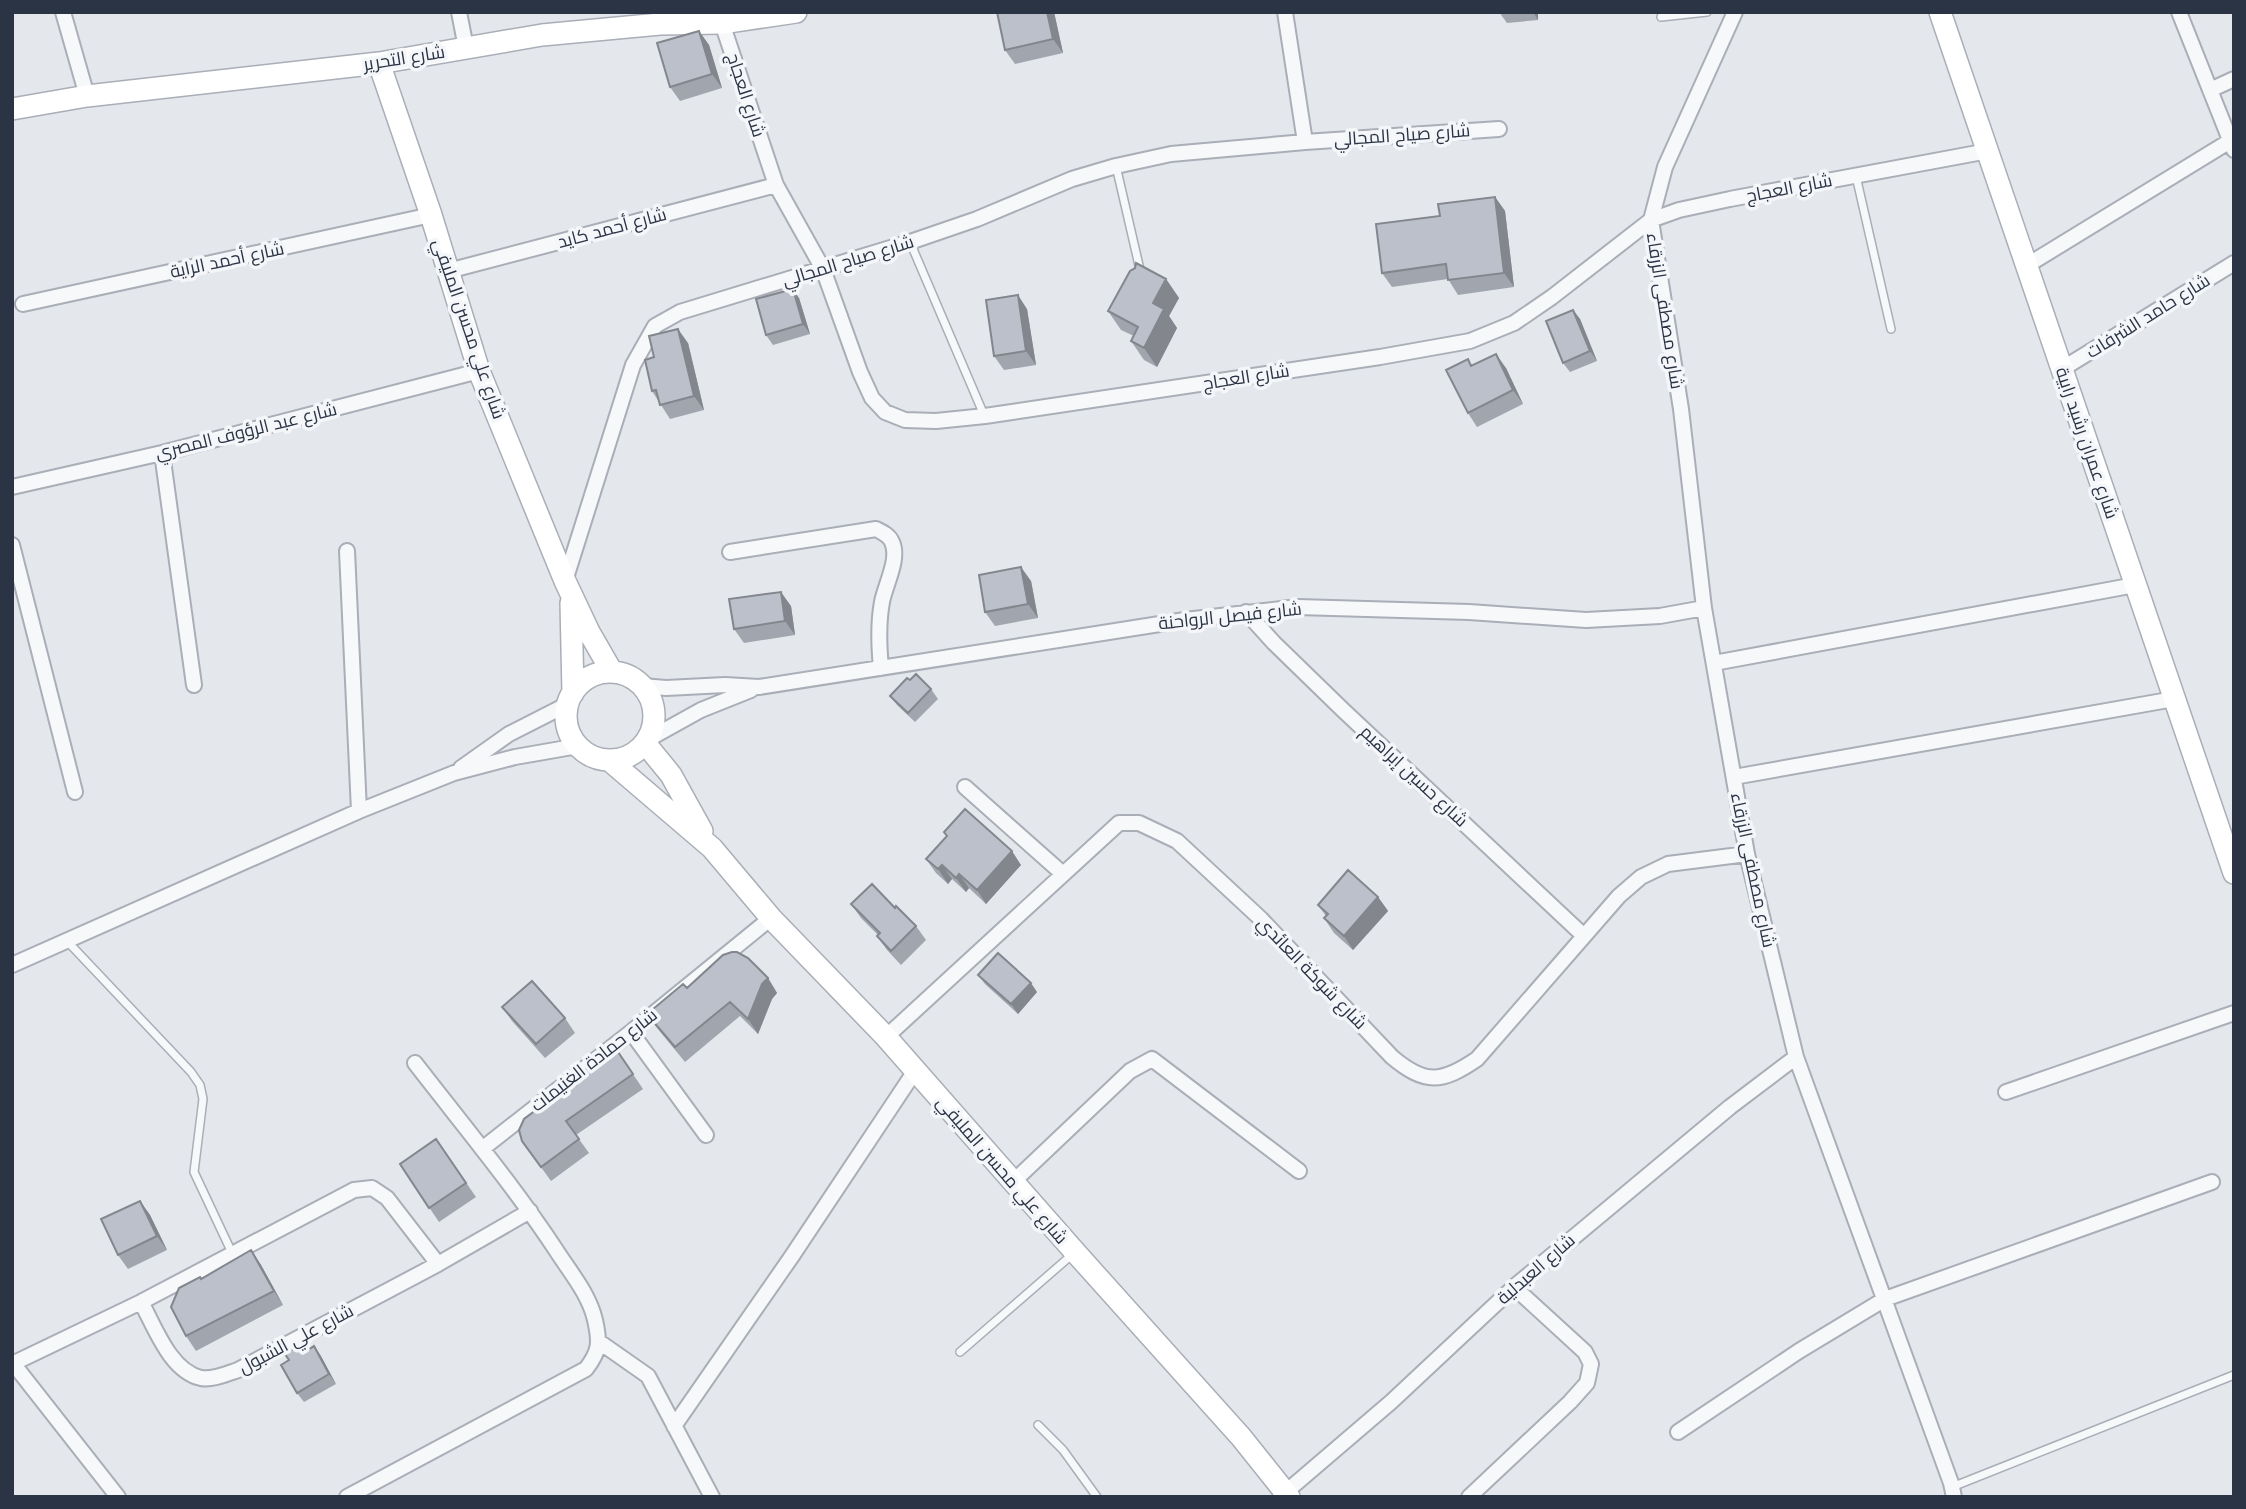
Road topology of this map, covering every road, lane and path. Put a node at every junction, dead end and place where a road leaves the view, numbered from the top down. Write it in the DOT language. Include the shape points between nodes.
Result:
graph roads {
  1 [pos="63,12"];
  2 [pos="460,12"];
  3 [pos="796,12"];
  4 [pos="1285,12"];
  5 [pos="1707,12"];
  6 [pos="1735,12"];
  7 [pos="1940,12"];
  8 [pos="2179,12"];
  9 [pos="1661,17"];
  10 [pos="718,18"];
  11 [pos="466,48"];
  12 [pos="379,63"];
  13 [pos="2234,79"];
  14 [pos="2210,90"];
  15 [pos="87,96"];
  16 [pos="12,109"];
  17 [pos="1499,129"];
  18 [pos="1305,142"];
  19 [pos="2232,146"];
  20 [pos="1988,151"];
  21 [pos="1116,166"];
  22 [pos="1856,176"];
  23 [pos="776,185"];
  24 [pos="431,215"];
  25 [pos="1651,220"];
  26 [pos="910,242"];
  27 [pos="2234,263"];
  28 [pos="2026,265"];
  29 [pos="823,269"];
  30 [pos="448,271"];
  31 [pos="1143,284"];
  32 [pos="23,304"];
  33 [pos="1891,329"];
  34 [pos="2062,369"];
  35 [pos="479,371"];
  36 [pos="985,416"];
  37 [pos="162,453"];
  38 [pos="12,487"];
  39 [pos="12,545"];
  40 [pos="347,551"];
  41 [pos="730,552"];
  42 [pos="2135,585"];
  43 [pos="568,586"];
  44 [pos="1704,608"];
  45 [pos="1246,612"];
  46 [pos="1714,663"];
  47 [pos="881,668"];
  48 [pos="612,672"];
  49 [pos="194,685"];
  50 [pos="642,686"];
  51 [pos="759,687"];
  52 [pos="570,699"];
  53 [pos="2174,699"];
  54 [pos="645,741"];
  55 [pos="578,746"];
  56 [pos="608,760"];
  57 [pos="454,773"];
  58 [pos="1734,777"];
  59 [pos="965,788"];
  60 [pos="75,792"];
  61 [pos="359,811"];
  62 [pos="712,848"];
  63 [pos="1747,854"];
  64 [pos="2232,859"];
  65 [pos="1063,874"];
  66 [pos="771,918"];
  67 [pos="1584,936"];
  68 [pos="66,940"];
  69 [pos="12,965"];
  70 [pos="2234,1013"];
  71 [pos="631,1032"];
  72 [pos="886,1038"];
  73 [pos="1796,1056"];
  74 [pos="415,1063"];
  75 [pos="915,1071"];
  76 [pos="2006,1092"];
  77 [pos="706,1135"];
  78 [pos="482,1149"];
  79 [pos="1299,1171"];
  80 [pos="1013,1182"];
  81 [pos="2212,1182"];
  82 [pos="530,1211"];
  83 [pos="1074,1252"];
  84 [pos="233,1255"];
  85 [pos="438,1264"];
  86 [pos="1514,1287"];
  87 [pos="1885,1299"];
  88 [pos="141,1302"];
  89 [pos="598,1341"];
  90 [pos="960,1352"];
  91 [pos="13,1363"];
  92 [pos="2234,1375"];
  93 [pos="674,1426"];
  94 [pos="1038,1426"];
  95 [pos="1678,1432"];
  96 [pos="1953,1492"];
  97 [pos="1285,1495"];
  98 [pos="348,1496"];
  99 [pos="118,1497"];
  100 [pos="712,1497"];
  101 [pos="1097,1497"];
  102 [pos="1469,1497"];
  1 -- 15 [label="street"];
  2 -- 11 [label="street"];
  3 -- 10 [label="street, شارع التحرير"];
  4 -- 18 [label="street"];
  5 -- 9 [label="lane"];
  6 -- 25 [label="street" via="1668,158"];
  7 -- 20 [label="street, شارع عمران رشيد رابية"];
  8 -- 14 [label="street"];
  10 -- 11 [label="street, شارع التحرير"];
  10 -- 23 [label="street, شارع العجاج"];
  11 -- 12 [label="street, شارع التحرير"];
  12 -- 15 [label="street, شارع التحرير"];
  12 -- 24 [label="street, شارع علي محسن المليفي"];
  13 -- 14 [label="street"];
  14 -- 19 [label="street"];
  15 -- 16 [label="street, شارع التحرير"];
  17 -- 18 [label="street, شارع صياح المجالي"];
  18 -- 21 [label="street, شارع صياح المجالي" via="1171,154"];
  19 -- 28 [label="street"];
  20 -- 22 [label="street, شارع العجاج"];
  20 -- 28 [label="street, شارع عمران رشيد رابية"];
  21 -- 26 [label="street, شارع صياح المجالي"];
  21 -- 31 [label="lane"];
  22 -- 25 [label="street, شارع العجاج" via="1679,210"];
  22 -- 33 [label="lane"];
  23 -- 29 [label="street, شارع العجاج"];
  23 -- 30 [label="street, شارع أحمد كايد"];
  24 -- 30 [label="street, شارع علي محسن المليفي"];
  24 -- 32 [label="street, شارع أحمد الراية"];
  25 -- 36 [label="street, شارع العجاج" via="1514,324 1470,341"];
  25 -- 44 [label="street, شارع مصطفى الزرقاء" via="1681,409"];
  26 -- 29 [label="street, شارع صياح المجالي"];
  26 -- 36 [label="lane"];
  27 -- 34 [label="street, شارع حامد الشرفات"];
  28 -- 34 [label="street, شارع عمران رشيد رابية"];
  29 -- 36 [label="street, شارع العجاج" via="860,372 872,398 885,412 905,420"];
  29 -- 43 [label="street, شارع صياح المجالي" via="680,312 655,326 633,365"];
  30 -- 35 [label="street, شارع علي محسن المليفي"];
  34 -- 42 [label="street, شارع عمران رشيد رابية"];
  35 -- 37 [label="street, شارع عبد الرؤوف المصري"];
  35 -- 43 [label="street, شارع علي محسن المليفي"];
  37 -- 38 [label="street, شارع عبد الرؤوف المصري"];
  37 -- 49 [label="street"];
  39 -- 60 [label="street"];
  40 -- 61 [label="street"];
  41 -- 47 [label="street" via="876,529 885,534 894,553 881,603"];
  42 -- 46 [label="street"];
  42 -- 53 [label="street, شارع عمران رشيد رابية"];
  43 -- 48 [label="street, شارع علي محسن المليفي"];
  43 -- 52 [label="street, شارع علي محسن المليفي"];
  44 -- 45 [label="street, شارع فيصل الرواحنة" via="1622,620 1361,607"];
  44 -- 46 [label="street, شارع مصطفى الزرقاء"];
  45 -- 47 [label="street, شارع فيصل الرواحنة"];
  45 -- 67 [label="street, شارع حسين إبراهيم" via="1344,711"];
  46 -- 58 [label="street, شارع مصطفى الزرقاء"];
  47 -- 51 [label="street, شارع فيصل الرواحنة"];
  48 -- 50 [label="street"];
  48 -- 52 [label="street" via="590,678"];
  50 -- 51 [label="street, شارع فيصل الرواحنة"];
  50 -- 54 [label="street" via="654,718"];
  51 -- 54 [label="street, شارع فيصل الرواحنة" via="701,710"];
  52 -- 55 [label="street" via="567,726"];
  52 -- 57 [label="street"];
  53 -- 58 [label="street"];
  53 -- 64 [label="street, شارع عمران رشيد رابية"];
  54 -- 56 [label="street" via="628,756"];
  54 -- 62 [label="street, شارع علي محسن المليفي" via="671,775"];
  55 -- 56 [label="street"];
  55 -- 57 [label="street"];
  56 -- 62 [label="street, شارع علي محسن المليفي"];
  57 -- 61 [label="street"];
  58 -- 63 [label="street, شارع مصطفى الزرقاء"];
  59 -- 65 [label="street"];
  61 -- 68 [label="street"];
  62 -- 66 [label="street, شارع علي محسن المليفي"];
  63 -- 67 [label="street, شارع شوكة العائدي" via="1654,869 1619,896"];
  63 -- 73 [label="street, شارع مصطفى الزرقاء"];
  65 -- 67 [label="street, شارع شوكة العائدي" via="1119,823 1139,823 1177,841 1261,919 1392,1057 1411,1073 1429,1077 1454,1075 1476,1059"];
  65 -- 72 [label="street, شارع شوكة العائدي"];
  66 -- 71 [label="street, شارع حمادة الغنيمات"];
  66 -- 72 [label="street, شارع علي محسن المليفي"];
  68 -- 69 [label="street"];
  68 -- 84 [label="lane" via="200,1085 203,1100 194,1172"];
  70 -- 76 [label="street"];
  71 -- 77 [label="street"];
  71 -- 78 [label="street, شارع حمادة الغنيمات"];
  72 -- 75 [label="street, شارع علي محسن المليفي"];
  73 -- 86 [label="street, شارع العبدلية"];
  73 -- 87 [label="street, شارع مصطفى الزرقاء"];
  74 -- 78 [label="street"];
  75 -- 80 [label="street, شارع علي محسن المليفي"];
  75 -- 93 [label="street"];
  78 -- 82 [label="street"];
  79 -- 80 [label="street" via="1152,1059 1130,1070"];
  80 -- 83 [label="street, شارع علي محسن المليفي"];
  81 -- 87 [label="street"];
  82 -- 85 [label="street, شارع علي الشبول"];
  82 -- 89 [label="street" via="586,1296"];
  83 -- 90 [label="lane"];
  83 -- 97 [label="street, شارع علي محسن المليفي" via="1241,1437"];
  84 -- 85 [label="street" via="354,1189 372,1188 387,1198"];
  84 -- 88 [label="street"];
  85 -- 88 [label="street, شارع علي الشبول" via="220,1377 202,1378 175,1362"];
  86 -- 97 [label="street, شارع العبدلية"];
  86 -- 102 [label="street" via="1585,1352 1591,1364 1589,1374 1570,1402"];
  87 -- 95 [label="street"];
  87 -- 96 [label="street, شارع مصطفى الزرقاء"];
  88 -- 91 [label="street"];
  89 -- 93 [label="street" via="648,1376"];
  89 -- 98 [label="street" via="596,1356 586,1369"];
  91 -- 99 [label="street"];
  92 -- 96 [label="lane"];
  93 -- 100 [label="street"];
  94 -- 101 [label="lane" via="1063,1450"];
}
